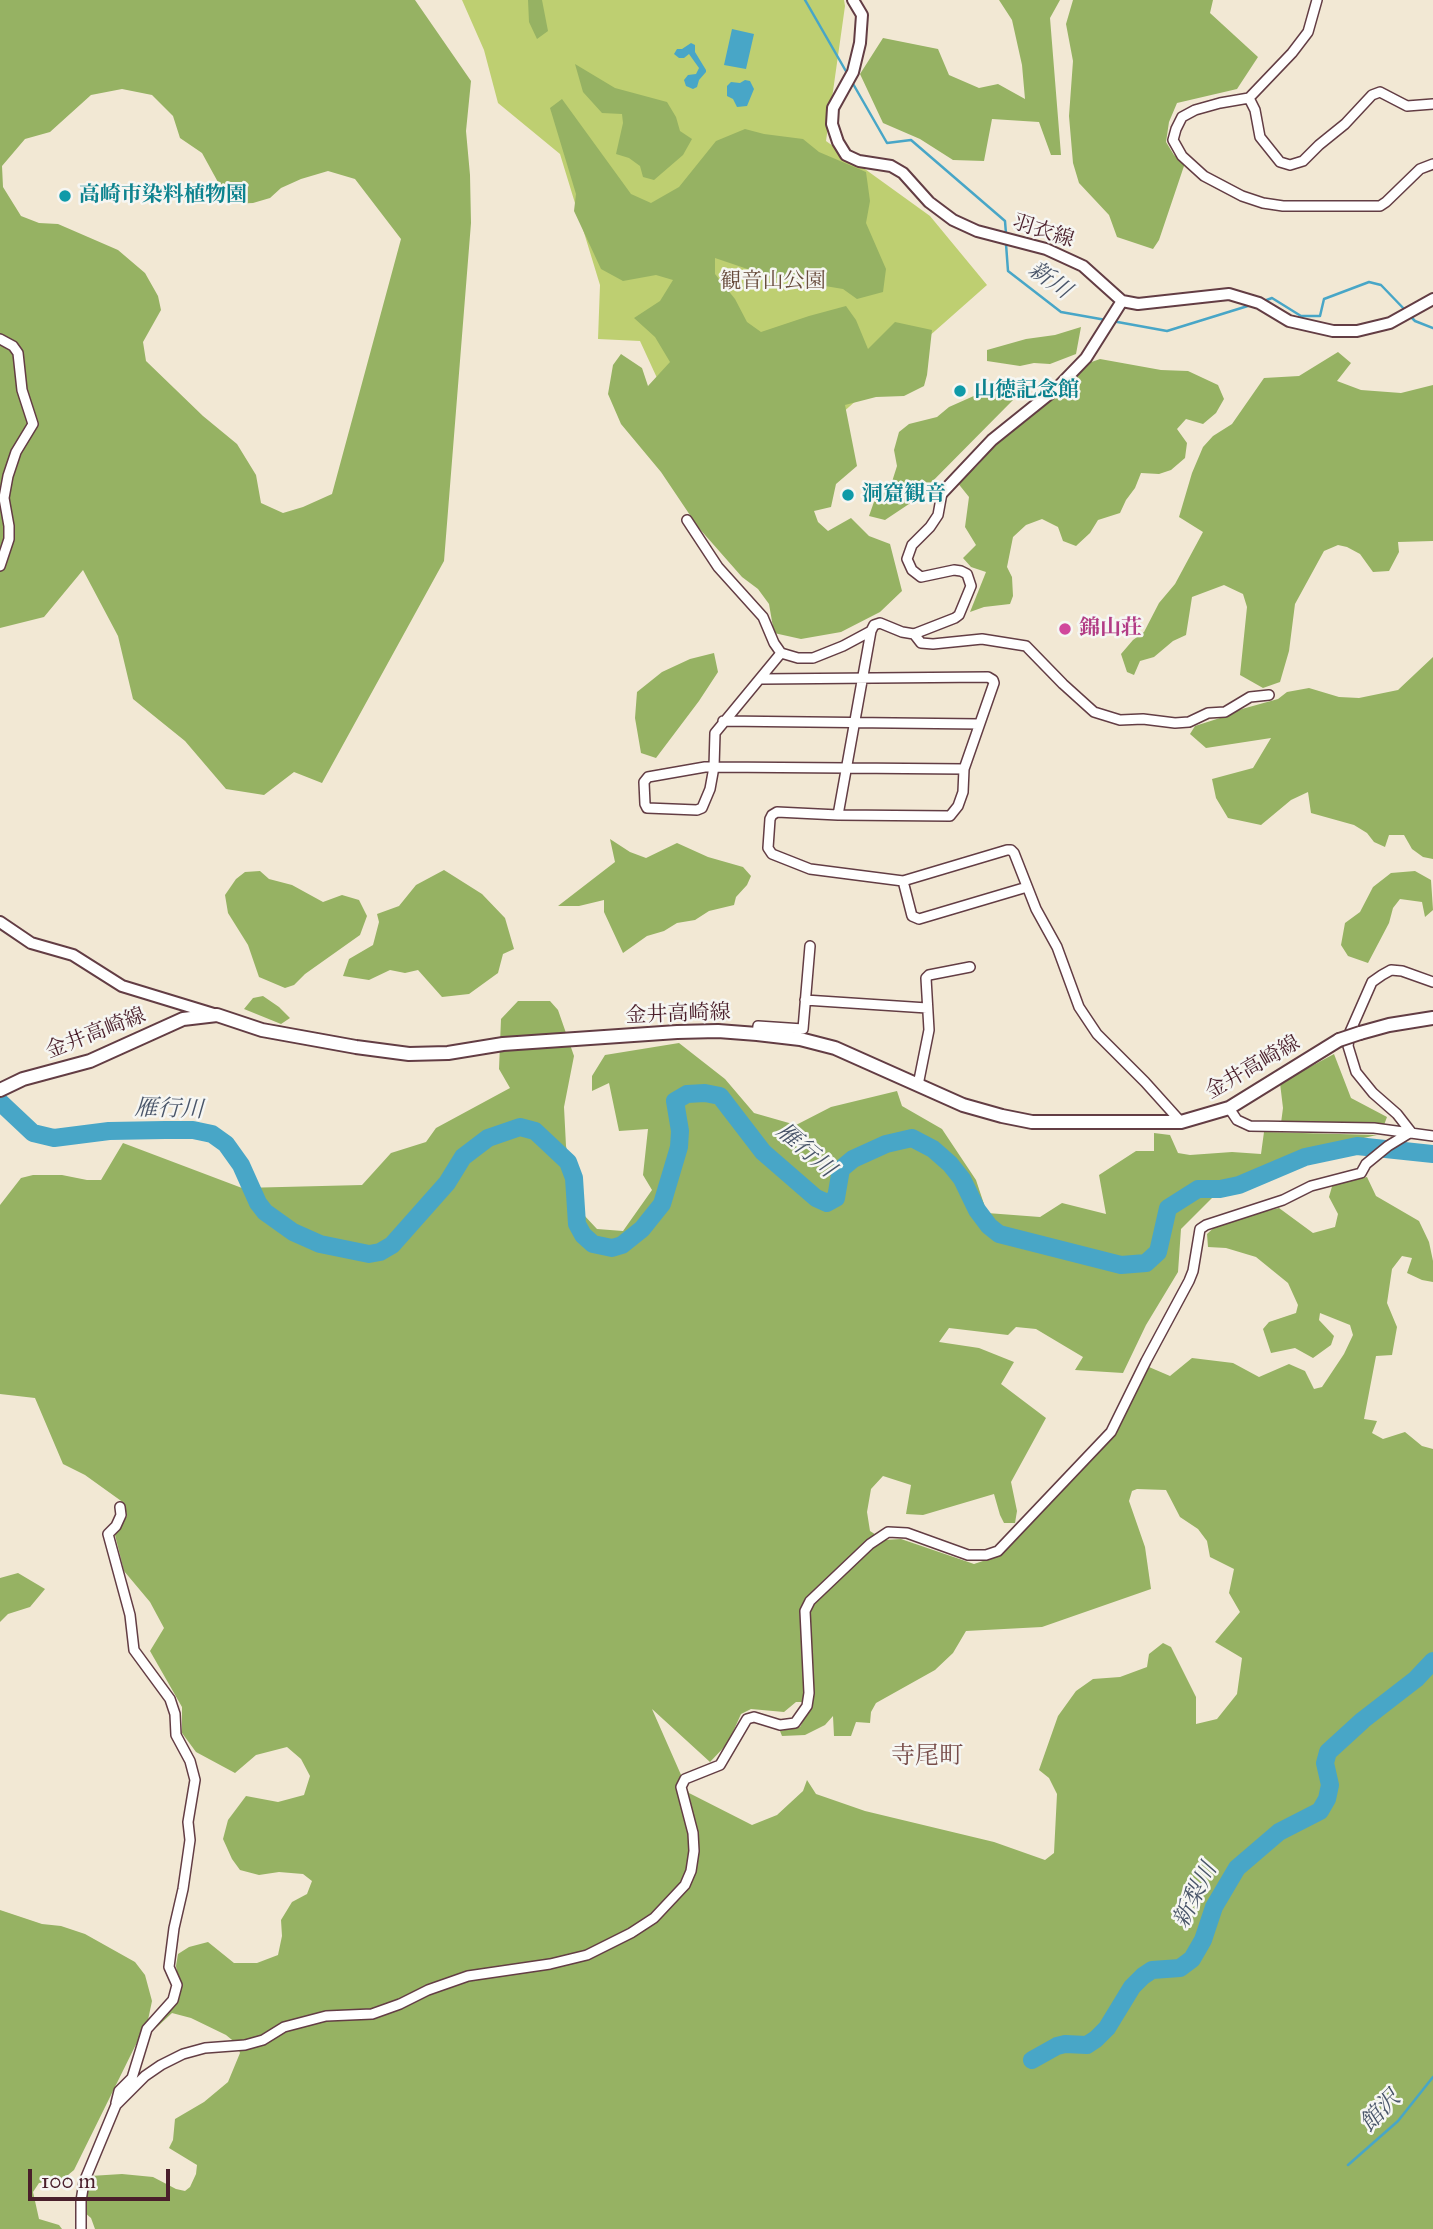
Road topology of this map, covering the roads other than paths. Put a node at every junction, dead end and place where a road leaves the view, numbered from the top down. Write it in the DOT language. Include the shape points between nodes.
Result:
graph roads {
  1 [pos="853,0"];
  2 [pos="1317,0"];
  3 [pos="1249,99"];
  4 [pos="1433,104"];
  5 [pos="1433,164"];
  6 [pos="1433,299"];
  7 [pos="1122,301"];
  8 [pos="0,339"];
  9 [pos="942,493"];
  10 [pos="687,520"];
  11 [pos="0,566"];
  12 [pos="871,631"];
  13 [pos="914,634"];
  14 [pos="781,653"];
  15 [pos="863,677"];
  16 [pos="761,679"];
  17 [pos="1269,695"];
  18 [pos="723,721"];
  19 [pos="855,722"];
  20 [pos="979,724"];
  21 [pos="714,767"];
  22 [pos="847,768"];
  23 [pos="964,769"];
  24 [pos="838,815"];
  25 [pos="903,881"];
  26 [pos="1027,887"];
  27 [pos="0,922"];
  28 [pos="810,946"];
  29 [pos="970,967"];
  30 [pos="1433,982"];
  31 [pos="804,1000"];
  32 [pos="928,1008"];
  33 [pos="217,1015"];
  34 [pos="1433,1018"];
  35 [pos="757,1034"];
  36 [pos="918,1085"];
  37 [pos="0,1090"];
  38 [pos="1229,1108"];
  39 [pos="1181,1122"];
  40 [pos="1411,1132"];
  41 [pos="1433,1136"];
  42 [pos="120,1507"];
  43 [pos="116,2105"];
  44 [pos="81,2229"];
  1 -- 7 [label="street, 羽衣線" via="862,15 859,43 853,72 832,116 846,155 903,173 953,220 1046,249 1083,266"];
  2 -- 3 [label="street" via="1308,32"];
  3 -- 4 [label="street" via="1260,137 1280,162 1290,164 1303,161 1380,92 1407,106"];
  3 -- 5 [label="street" via="1220,103 1182,117 1173,140 1182,156 1204,176 1242,196 1283,206 1380,206 1420,169"];
  6 -- 7 [label="street" via="1390,323 1357,331 1289,321 1259,303 1228,294 1138,304"];
  7 -- 9 [label="street" via="1086,358 992,440"];
  8 -- 11 [label="street" via="18,353 22,390 33,424 8,475 4,498 9,539"];
  9 -- 13 [label="street" via="938,515 912,545 907,559 921,577 961,571 971,586 956,618"];
  10 -- 14 [label="street" via="718,567 763,617"];
  12 -- 13 [label="street" via="880,623"];
  12 -- 14 [label="street" via="813,658"];
  12 -- 15 [label="street"];
  13 -- 17 [label="street" via="921,643 933,645 982,639 1026,646 1094,712 1120,720 1189,722 1208,713 1225,712 1250,697"];
  14 -- 16 [label="street"];
  15 -- 16 [label="street"];
  15 -- 19 [label="street"];
  15 -- 20 [label="street" via="991,678 994,684"];
  16 -- 18 [label="street"];
  18 -- 19 [label="street"];
  18 -- 21 [label="street" via="714,736"];
  19 -- 20 [label="street"];
  19 -- 22 [label="street"];
  20 -- 23 [label="street"];
  21 -- 21 [label="street" via="700,810 645,806 648,777"];
  21 -- 22 [label="street"];
  22 -- 23 [label="street"];
  22 -- 24 [label="street"];
  23 -- 24 [label="street" via="963,792 950,816"];
  24 -- 25 [label="street" via="774,813 768,848 772,854 810,869"];
  25 -- 26 [label="street" via="1007,850 1014,853"];
  25 -- 26 [label="street" via="912,916 919,919"];
  26 -- 39 [label="street" via="1057,947 1079,1007 1097,1034"];
  27 -- 33 [label="street" via="31,943 73,955 122,986"];
  28 -- 31 [label="street"];
  29 -- 32 [label="street" via="929,975"];
  30 -- 40 [label="street" via="1402,971 1382,975 1372,982 1350,1032 1348,1046 1356,1072"];
  31 -- 32 [label="street"];
  31 -- 35 [label="street" via="803,1029 758,1026"];
  32 -- 36 [label="street" via="929,1030"];
  33 -- 35 [label="main road, 金井高崎線" via="262,1030 409,1054 677,1031"];
  33 -- 37 [label="main road, 金井高崎線" via="183,1019 90,1061"];
  34 -- 38 [label="main road, 金井高崎線, bridge" via="1339,1040"];
  35 -- 36 [label="main road, 金井高崎線" via="835,1048"];
  36 -- 39 [label="main road, 金井高崎線" via="963,1105 1032,1122"];
  38 -- 39 [label="main road, 金井高崎線"];
  38 -- 40 [label="street" via="1237,1120 1250,1126"];
  40 -- 41 [label="street"];
  40 -- 43 [label="street" via="1366,1164 1361,1173 1311,1186 1200,1229 1189,1281 1111,1432 998,1551 968,1555 907,1533 888,1532 810,1601 805,1611 807,1706 795,1723 747,1719 720,1765 685,1779 681,1787 693,1833 691,1871 685,1885 654,1918 587,1955 468,1976 372,2014 326,2016 284,2027 245,2046 183,2054 145,2076"];
  42 -- 43 [label="street" via="121,1515 108,1534 135,1650 170,1699 176,1735 195,1780 189,1852 169,1967 177,1985 173,2000 147,2029 132,2078 120,2091"];
  43 -- 44 [label="street" via="84,2182"];
}
